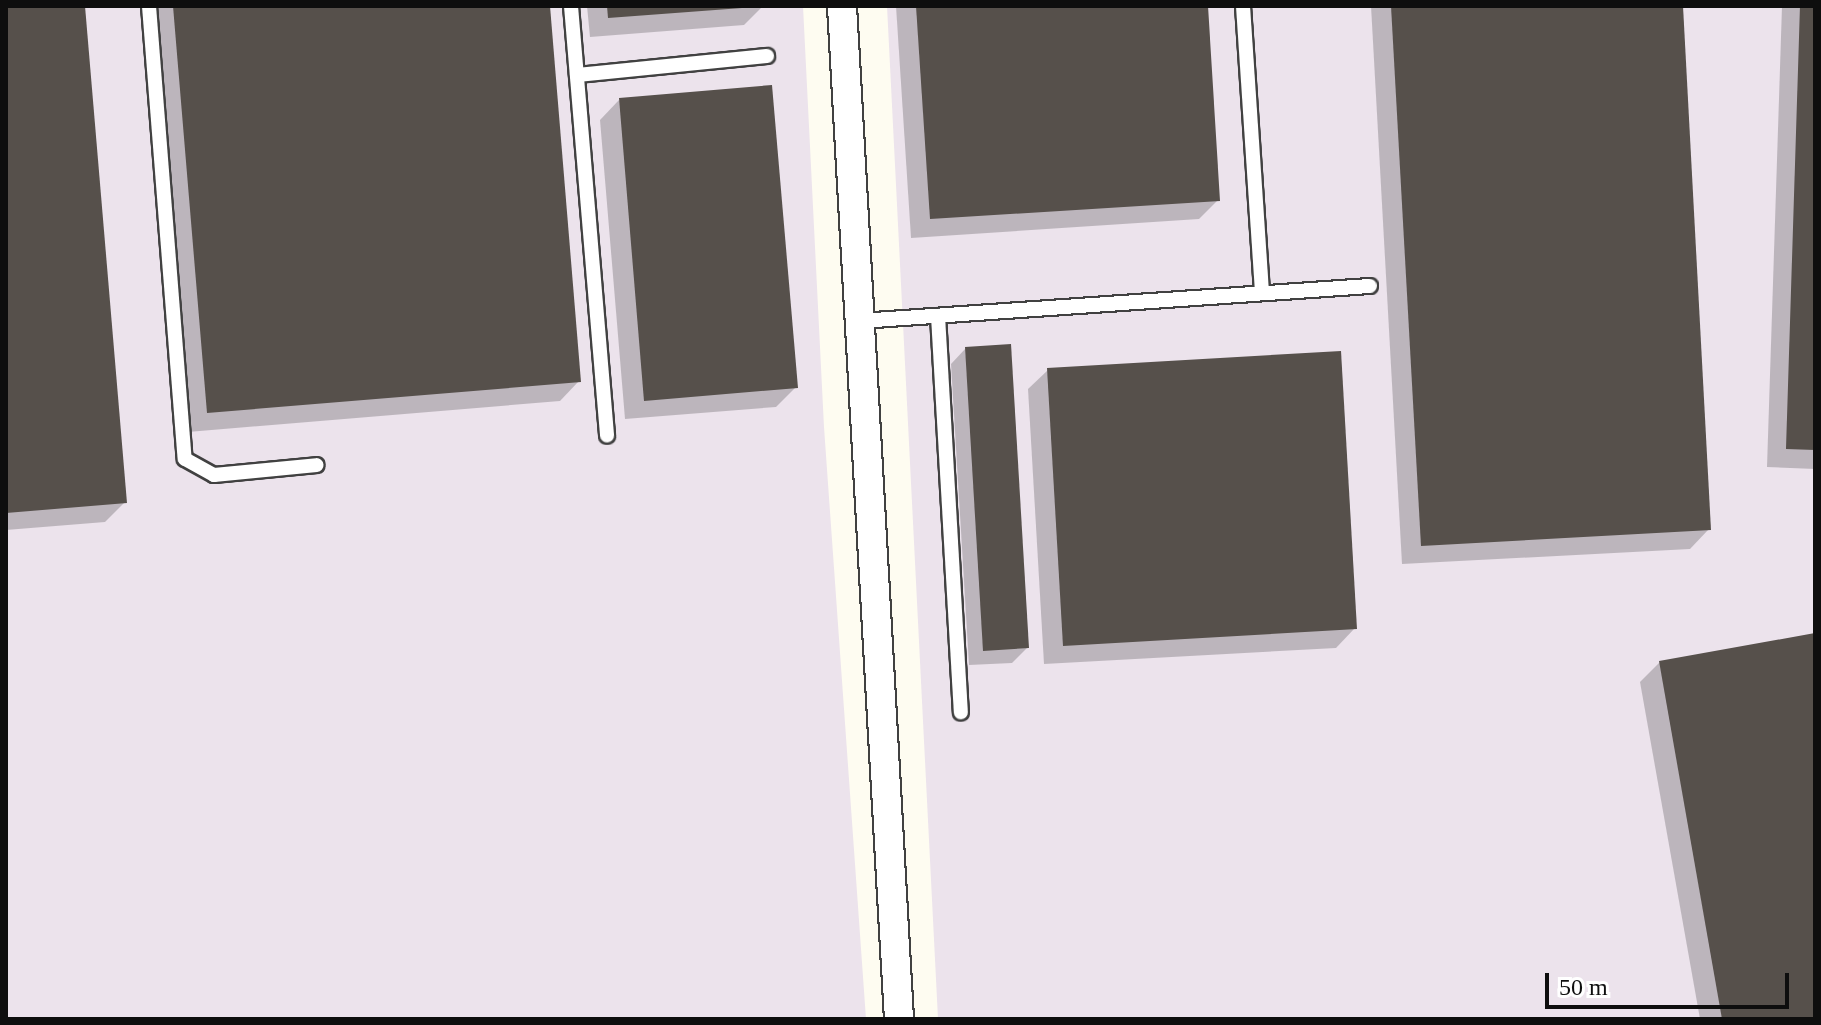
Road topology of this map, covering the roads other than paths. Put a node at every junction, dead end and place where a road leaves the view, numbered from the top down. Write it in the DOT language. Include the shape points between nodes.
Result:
graph roads {
  1 [pos="149,6"];
  2 [pos="571,6"];
  3 [pos="842,6"];
  4 [pos="1243,6"];
  5 [pos="767,56"];
  6 [pos="577,75"];
  7 [pos="1370,286"];
  8 [pos="1262,292"];
  9 [pos="938,316"];
  10 [pos="860,321"];
  11 [pos="607,435"];
  12 [pos="317,465"];
  13 [pos="961,712"];
  14 [pos="899,1019"];
  1 -- 12 [label="lane" via="185,459 214,475"];
  2 -- 6 [label="lane"];
  3 -- 10 [label="street"];
  4 -- 8 [label="lane"];
  5 -- 6 [label="lane"];
  6 -- 11 [label="lane"];
  7 -- 8 [label="lane"];
  8 -- 9 [label="lane"];
  9 -- 10 [label="lane"];
  9 -- 13 [label="lane"];
  10 -- 14 [label="street"];
}
